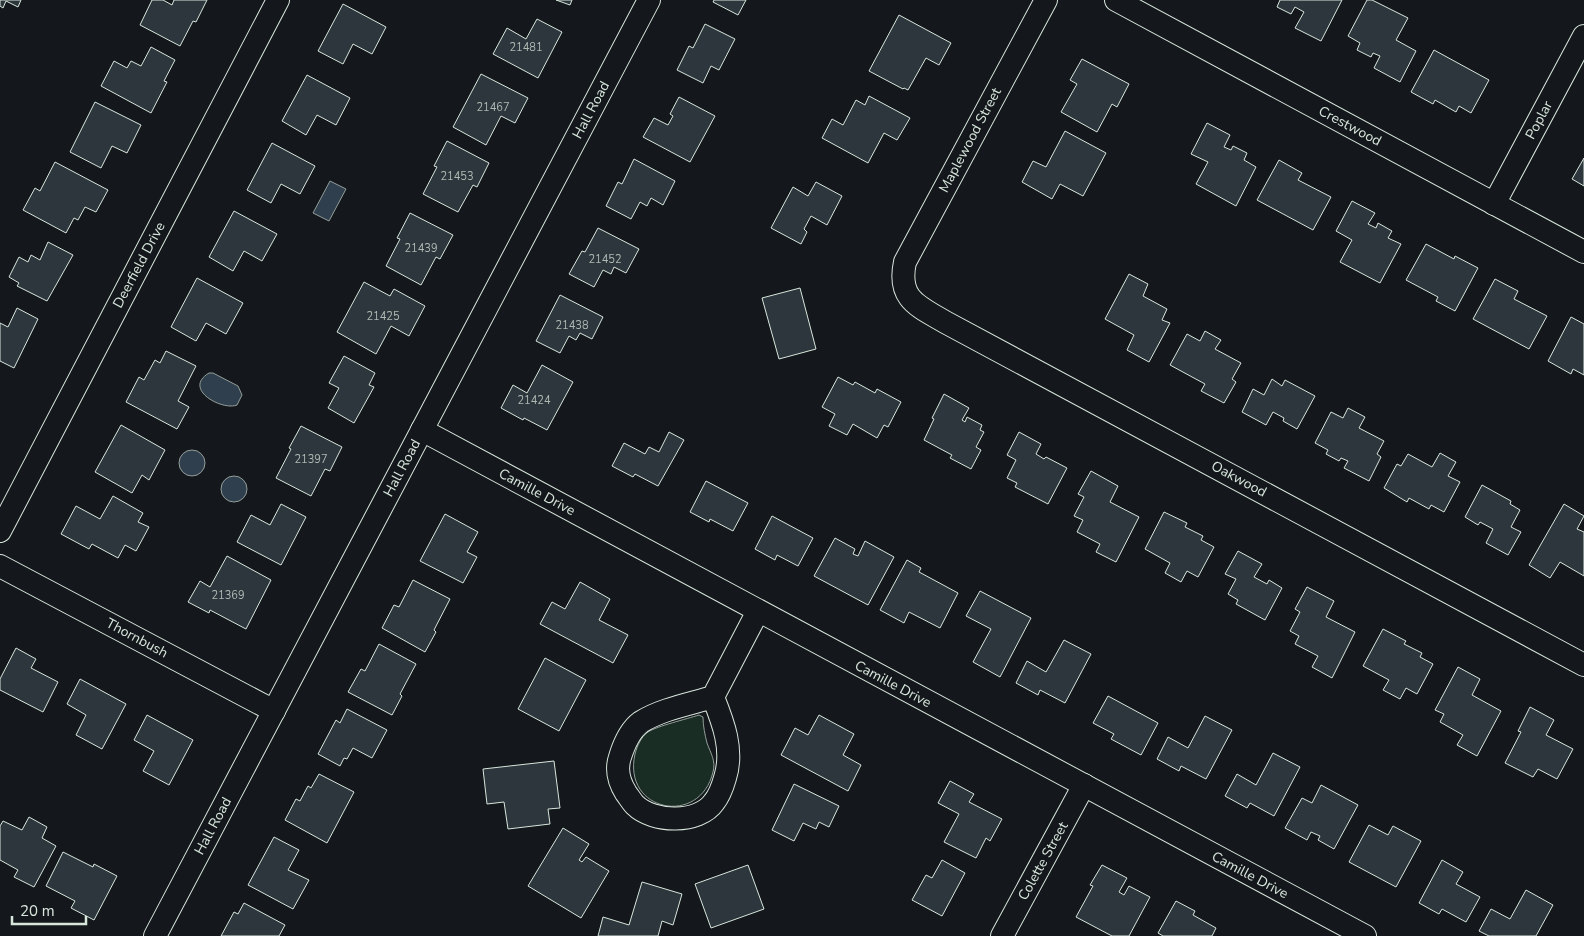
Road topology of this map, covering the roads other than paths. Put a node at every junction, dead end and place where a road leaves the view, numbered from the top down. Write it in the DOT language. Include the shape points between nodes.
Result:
graph roads {
  1 [pos="278,0"];
  2 [pos="649,0"];
  3 [pos="1046,0"];
  4 [pos="1116,0"];
  5 [pos="1584,36"];
  6 [pos="1494,204"];
  7 [pos="1584,252"];
  8 [pos="903,284"];
  9 [pos="422,430"];
  10 [pos="0,531"];
  11 [pos="0,566"];
  12 [pos="758,611"];
  13 [pos="1584,665"];
  14 [pos="713,697"];
  15 [pos="274,711"];
  16 [pos="1084,785"];
  17 [pos="155,936"];
  18 [pos="1002,936"];
  19 [pos="1365,936"];
  1 -- 10 [label="street, Deerfield Drive"];
  2 -- 9 [label="street, Hall Road"];
  3 -- 8 [label="street, Maplewood Street" via="905,262"];
  4 -- 6 [label="street, Crestwood"];
  5 -- 6 [label="street, Poplar"];
  6 -- 7 [label="street, Crestwood"];
  8 -- 13 [label="street, Oakwood" via="911,300 920,308"];
  9 -- 12 [label="street, Camille Drive"];
  9 -- 15 [label="street, Hall Road"];
  11 -- 15 [label="street, Thornbush"];
  12 -- 14 [label="street"];
  12 -- 16 [label="street, Camille Drive"];
  14 -- 14 [label="street" via="723,722 729,752 726,777 714,803 696,816 673,819 651,815 636,806 622,787 617,766 624,742 640,723"];
  15 -- 17 [label="street, Hall Road"];
  16 -- 18 [label="street, Colette Street"];
  16 -- 19 [label="street, Camille Drive"];
}
